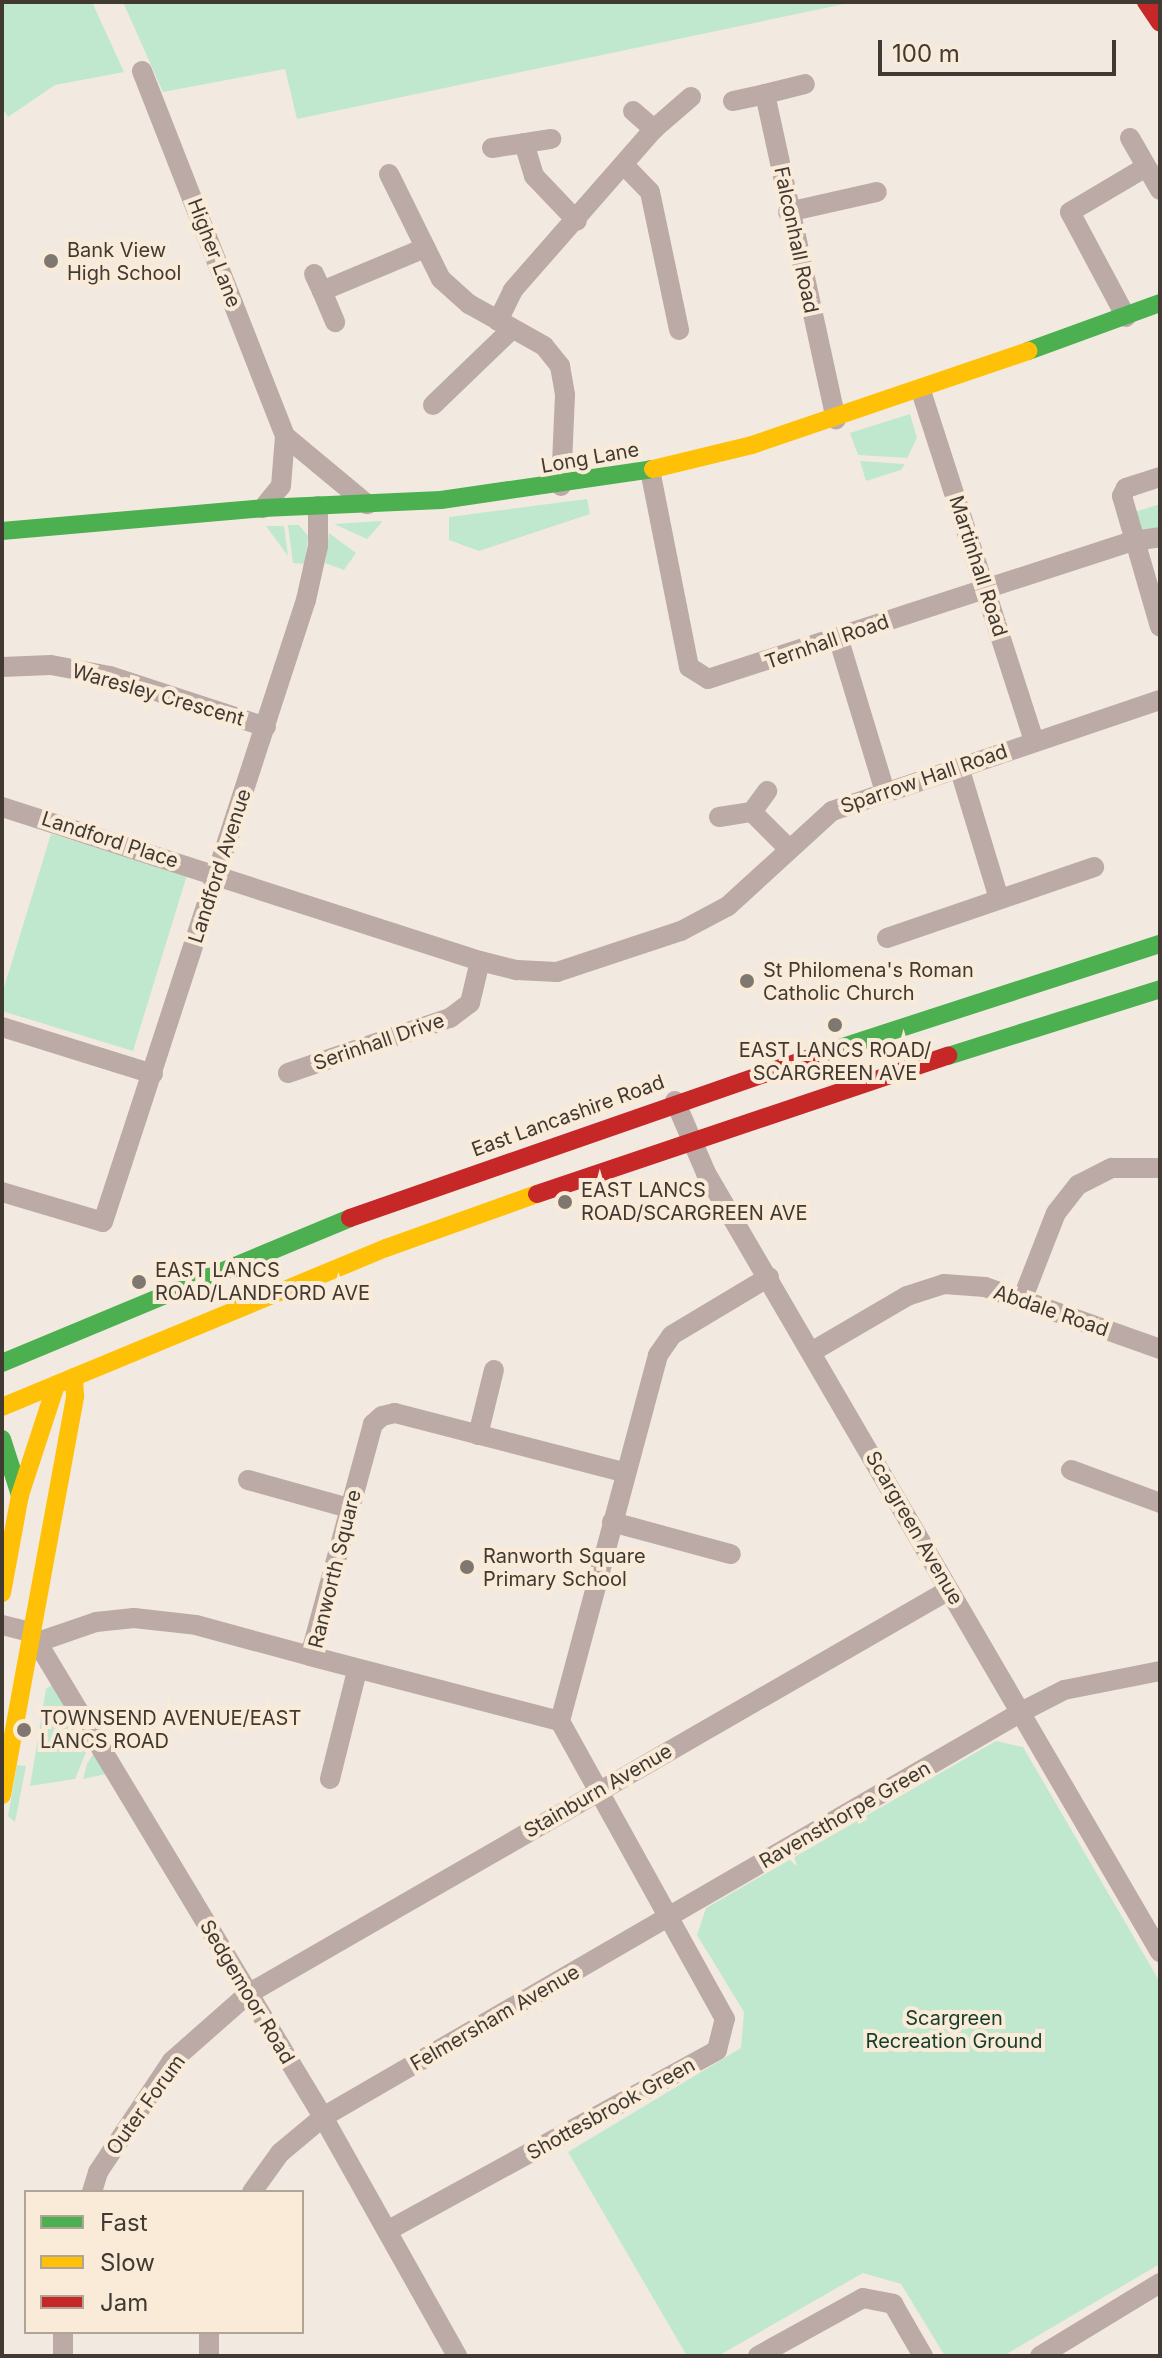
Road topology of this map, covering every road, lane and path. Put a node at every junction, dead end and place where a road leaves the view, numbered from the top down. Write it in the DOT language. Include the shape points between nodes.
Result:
graph roads {
  1 [pos="1146,2"];
  2 [pos="1160,23"];
  3 [pos="142,71"];
  4 [pos="805,84"];
  5 [pos="765,94"];
  6 [pos="691,97"];
  7 [pos="733,101"];
  8 [pos="633,111"];
  9 [pos="654,129"];
  10 [pos="1130,138"];
  11 [pos="551,139"];
  12 [pos="524,143"];
  13 [pos="492,148"];
  14 [pos="624,165"];
  15 [pos="1146,167"];
  16 [pos="389,174"];
  17 [pos="1160,190"];
  18 [pos="877,192"];
  19 [pos="788,212"];
  20 [pos="577,221"];
  21 [pos="425,248"];
  22 [pos="1160,303"];
  23 [pos="1126,317"];
  24 [pos="335,322"];
  25 [pos="505,325"];
  26 [pos="679,330"];
  27 [pos="921,391"];
  28 [pos="433,405"];
  29 [pos="836,419"];
  30 [pos="285,436"];
  31 [pos="650,470"];
  32 [pos="1160,477"];
  33 [pos="561,486"];
  34 [pos="367,504"];
  35 [pos="318,506"];
  36 [pos="263,508"];
  37 [pos="2,531"];
  38 [pos="1160,537"];
  39 [pos="1133,541"];
  40 [pos="985,590"];
  41 [pos="1160,627"];
  42 [pos="838,637"];
  43 [pos="2,667"];
  44 [pos="1160,700"];
  45 [pos="266,727"];
  46 [pos="1034,741"];
  47 [pos="959,767"];
  48 [pos="767,791"];
  49 [pos="885,792"];
  50 [pos="2,807"];
  51 [pos="752,812"];
  52 [pos="719,817"];
  53 [pos="787,847"];
  54 [pos="1094,867"];
  55 [pos="217,875"];
  56 [pos="999,899"];
  57 [pos="887,938"];
  58 [pos="1160,944"];
  59 [pos="480,961"];
  60 [pos="1160,989"];
  61 [pos="2,1027"];
  62 [pos="288,1073"];
  63 [pos="153,1074"];
  64 [pos="675,1101"];
  65 [pos="691,1140"];
  66 [pos="1160,1168"];
  67 [pos="2,1192"];
  68 [pos="769,1277"];
  69 [pos="1022,1300"];
  70 [pos="79,1330"];
  71 [pos="1160,1349"];
  72 [pos="813,1351"];
  73 [pos="20,1356"];
  74 [pos="2,1363"];
  75 [pos="494,1370"];
  76 [pos="68,1371"];
  77 [pos="56,1385"];
  78 [pos="2,1407"];
  79 [pos="478,1435"];
  80 [pos="2,1439"];
  81 [pos="1071,1470"];
  82 [pos="623,1472"];
  83 [pos="248,1480"];
  84 [pos="20,1495"];
  85 [pos="1160,1503"];
  86 [pos="349,1508"];
  87 [pos="612,1522"];
  88 [pos="731,1554"];
  89 [pos="949,1590"];
  90 [pos="2,1593"];
  91 [pos="2,1625"];
  92 [pos="35,1637"];
  93 [pos="310,1656"];
  94 [pos="357,1671"];
  95 [pos="1160,1671"];
  96 [pos="1023,1711"];
  97 [pos="560,1721"];
  98 [pos="330,1779"];
  99 [pos="597,1791"];
  100 [pos="2,1795"];
  101 [pos="667,1919"];
  102 [pos="1160,1952"];
  103 [pos="248,1994"];
  104 [pos="323,2117"];
  105 [pos="93,2190"];
  106 [pos="253,2190"];
  107 [pos="387,2231"];
  108 [pos="1160,2283"];
  109 [pos="63,2334"];
  110 [pos="209,2334"];
  111 [pos="63,2356"];
  112 [pos="209,2356"];
  113 [pos="457,2356"];
  114 [pos="758,2356"];
  115 [pos="923,2356"];
  116 [pos="1040,2356"];
  1 -- 2 [label="main road"];
  3 -- 30 [label="street, Higher Lane"];
  4 -- 5 [label="street"];
  5 -- 7 [label="street"];
  5 -- 19 [label="street, Falconhall Road"];
  6 -- 9 [label="street"];
  8 -- 9 [label="street"];
  9 -- 14 [label="street"];
  10 -- 15 [label="street"];
  11 -- 12 [label="street"];
  12 -- 13 [label="street"];
  12 -- 20 [label="street" via="534,176"];
  14 -- 20 [label="street"];
  14 -- 26 [label="street" via="650,192"];
  15 -- 17 [label="street"];
  15 -- 23 [label="street" via="1070,212"];
  16 -- 21 [label="street"];
  18 -- 19 [label="street"];
  19 -- 29 [label="street, Falconhall Road"];
  20 -- 25 [label="street" via="513,290"];
  21 -- 24 [label="street" via="318,283"];
  21 -- 25 [label="street" via="441,279"];
  22 -- 23 [label="main road, Long Lane"];
  23 -- 27 [label="main road, Long Lane"];
  25 -- 28 [label="street"];
  25 -- 33 [label="street" via="544,346 560,366 565,395"];
  27 -- 29 [label="main road, Long Lane"];
  27 -- 40 [label="street, Martinhall Road"];
  29 -- 31 [label="main road, Long Lane"];
  30 -- 34 [label="street, Higher Lane"];
  30 -- 36 [label="street, Higher Lane" via="281,486"];
  31 -- 33 [label="main road, Long Lane"];
  31 -- 42 [label="street, Ternhall Road" via="689,667 708,679"];
  32 -- 39 [label="street" via="1126,488 1122,496"];
  33 -- 34 [label="main road, Long Lane"];
  34 -- 35 [label="main road, Long Lane"];
  35 -- 36 [label="main road, Long Lane"];
  35 -- 45 [label="street, Landford Avenue" via="318,546 306,600"];
  36 -- 37 [label="main road, Long Lane"];
  38 -- 39 [label="street, Ternhall Road"];
  39 -- 40 [label="street, Ternhall Road"];
  39 -- 41 [label="street"];
  40 -- 42 [label="street, Ternhall Road"];
  40 -- 46 [label="street, Martinhall Road"];
  42 -- 49 [label="street"];
  43 -- 45 [label="street, Waresley Crescent" via="51,665 110,676"];
  44 -- 46 [label="street, Sparrow Hall Road"];
  45 -- 55 [label="street, Landford Avenue"];
  46 -- 47 [label="street, Sparrow Hall Road"];
  47 -- 49 [label="street, Sparrow Hall Road"];
  47 -- 56 [label="street"];
  48 -- 51 [label="street"];
  49 -- 53 [label="street, Sparrow Hall Road" via="832,811"];
  50 -- 55 [label="street, Landford Place"];
  51 -- 52 [label="street"];
  51 -- 53 [label="street"];
  53 -- 59 [label="street, Sparrow Hall Road" via="728,906 681,931 557,972"];
  54 -- 56 [label="street"];
  55 -- 59 [label="street, Sparrow Hall Road"];
  55 -- 63 [label="street, Landford Avenue"];
  56 -- 57 [label="street"];
  58 -- 64 [label="main road, East Lancashire Road"];
  59 -- 62 [label="street, Serinhall Drive" via="470,1003 450,1018"];
  60 -- 65 [label="main road"];
  61 -- 63 [label="street"];
  63 -- 67 [label="street, Landford Avenue" via="103,1222"];
  64 -- 65 [label="street, Scargreen Avenue"];
  64 -- 70 [label="main road, East Lancashire Road" via="377,1207"];
  65 -- 68 [label="street, Scargreen Avenue"];
  65 -- 76 [label="main road" via="386,1248"];
  66 -- 69 [label="street" via="1112,1168 1078,1185 1056,1213"];
  68 -- 72 [label="street, Scargreen Avenue"];
  68 -- 82 [label="street" via="672,1335 658,1355"];
  69 -- 71 [label="street, Abdale Road"];
  69 -- 72 [label="street, Abdale Road" via="985,1287 944,1284 907,1296"];
  70 -- 73 [label="main road, East Lancashire Road"];
  70 -- 76 [label="main road"];
  72 -- 89 [label="street, Scargreen Avenue"];
  73 -- 74 [label="main road, East Lancashire Road"];
  73 -- 76 [label="main road"];
  75 -- 79 [label="street"];
  76 -- 77 [label="main road"];
  76 -- 92 [label="main road" via="75,1396"];
  77 -- 78 [label="main road"];
  77 -- 84 [label="main road"];
  79 -- 82 [label="street, Ranworth Square"];
  79 -- 86 [label="street, Ranworth Square" via="395,1413 382,1416 373,1424"];
  80 -- 84 [label="main road"];
  81 -- 85 [label="street"];
  82 -- 87 [label="street"];
  83 -- 86 [label="street"];
  84 -- 90 [label="main road"];
  86 -- 93 [label="street, Ranworth Square"];
  87 -- 88 [label="street"];
  87 -- 97 [label="street"];
  89 -- 96 [label="street, Scargreen Avenue"];
  89 -- 99 [label="street, Stainburn Avenue"];
  91 -- 92 [label="street"];
  92 -- 93 [label="street" via="134,1618 196,1625"];
  92 -- 100 [label="main road"];
  92 -- 103 [label="street, Sedgemoor Road"];
  93 -- 94 [label="street, Ranworth Square"];
  94 -- 97 [label="street, Ranworth Square"];
  94 -- 98 [label="street"];
  95 -- 96 [label="street, Ravensthorpe Green" via="1064,1690"];
  96 -- 101 [label="street, Ravensthorpe Green"];
  96 -- 102 [label="street, Scargreen Avenue"];
  97 -- 99 [label="street, Shottesbrook Green"];
  99 -- 101 [label="street, Shottesbrook Green"];
  99 -- 103 [label="street, Stainburn Avenue"];
  101 -- 104 [label="street, Felmersham Avenue"];
  101 -- 107 [label="street, Shottesbrook Green" via="725,2019 717,2050"];
  103 -- 104 [label="street, Sedgemoor Road"];
  103 -- 105 [label="street, Outer Forum" via="172,2061 98,2172"];
  104 -- 106 [label="street, Felmersham Avenue" via="280,2153"];
  104 -- 107 [label="street, Sedgemoor Road"];
  107 -- 113 [label="street, Sedgemoor Road"];
  108 -- 116 [label="street"];
  109 -- 111 [label="street"];
  110 -- 112 [label="street"];
  114 -- 115 [label="street" via="863,2298 893,2304"];
}
